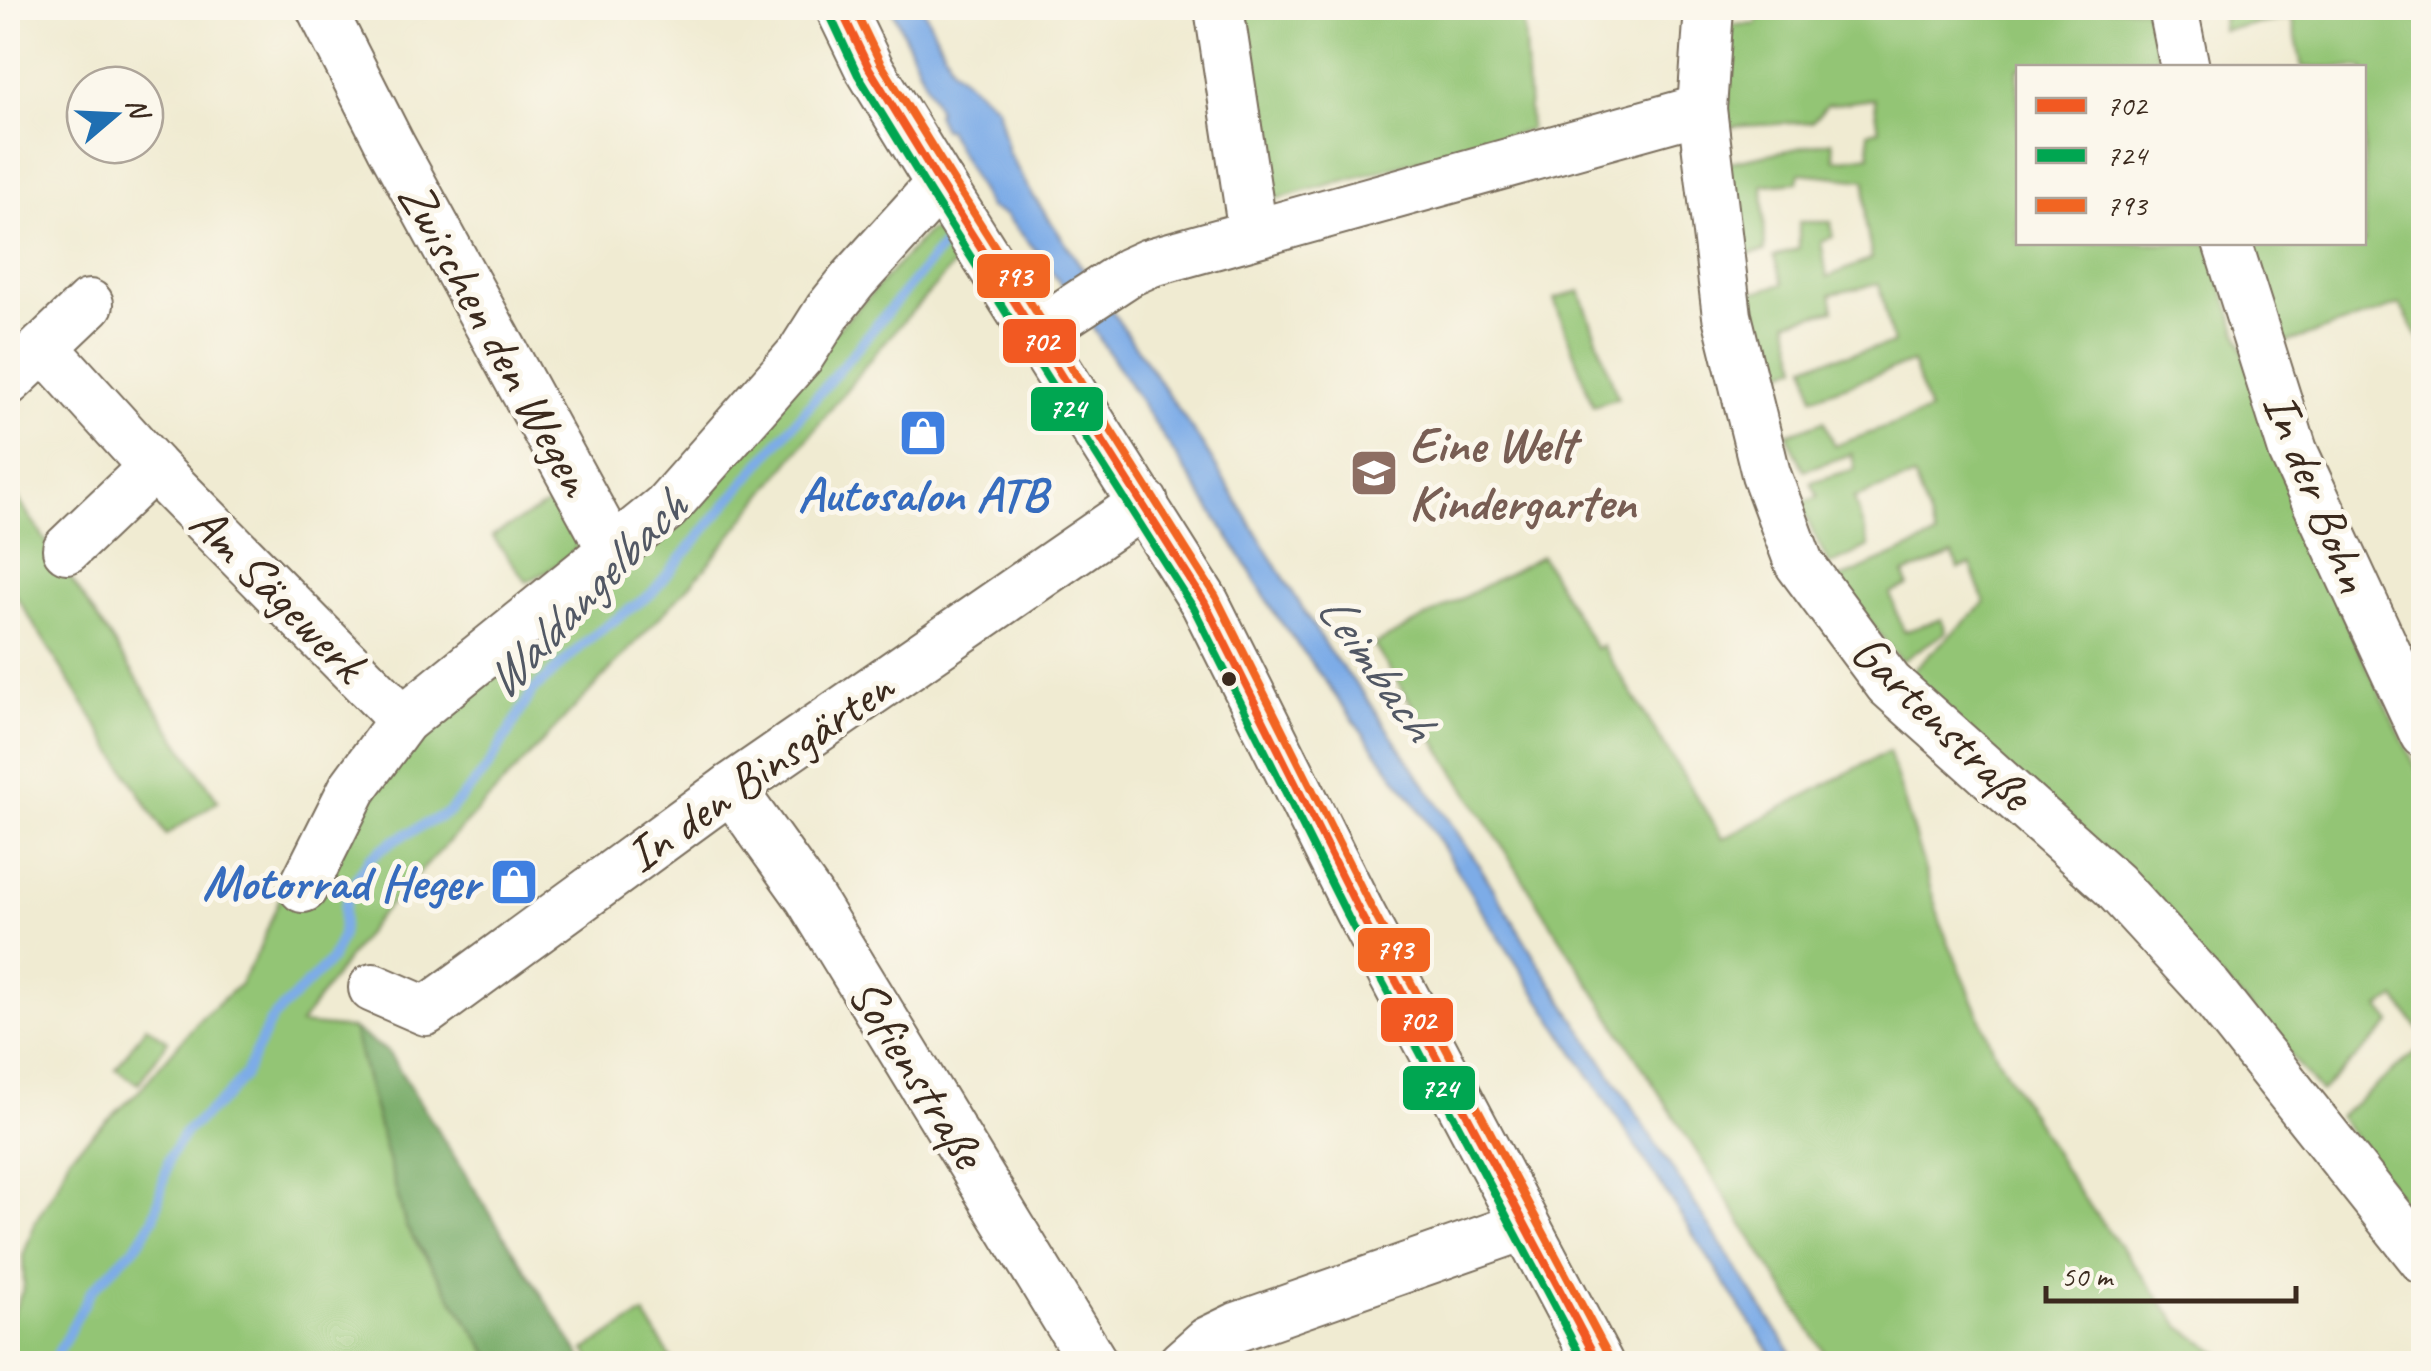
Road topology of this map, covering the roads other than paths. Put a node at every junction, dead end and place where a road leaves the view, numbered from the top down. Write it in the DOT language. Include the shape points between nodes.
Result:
graph roads {
  1 [pos="320,8"];
  2 [pos="840,8"];
  3 [pos="1218,8"];
  4 [pos="1709,8"];
  5 [pos="2173,8"];
  6 [pos="2184,65"];
  7 [pos="1702,109"];
  8 [pos="945,193"];
  9 [pos="1252,233"];
  10 [pos="2228,245"];
  11 [pos="90,304"];
  12 [pos="1054,322"];
  13 [pos="44,347"];
  14 [pos="8,381"];
  15 [pos="153,466"];
  16 [pos="1144,503"];
  17 [pos="67,549"];
  18 [pos="612,550"];
  19 [pos="403,720"];
  20 [pos="2424,734"];
  21 [pos="731,788"];
  22 [pos="303,888"];
  23 [pos="373,988"];
  24 [pos="1524,1226"];
  25 [pos="2424,1260"];
  26 [pos="1094,1364"];
  27 [pos="1182,1364"];
  28 [pos="1599,1364"];
  1 -- 18 [label="street, Zwischen den Wegen"];
  2 -- 8 [label="street"];
  3 -- 9 [label="street"];
  4 -- 7 [label="street, Gartenstraße"];
  5 -- 6 [label="street"];
  7 -- 9 [label="street"];
  7 -- 25 [label="street, Gartenstraße" via="1727,316 1766,474 1799,563 1889,684 2114,885 2192,969"];
  8 -- 12 [label="street" via="976,242"];
  8 -- 18 [label="street, Zwischen den Wegen" via="853,280 801,354 666,506"];
  9 -- 12 [label="street" via="1149,264"];
  10 -- 20 [label="street, In der Bohn" via="2293,451"];
  11 -- 13 [label="street"];
  12 -- 16 [label="street"];
  13 -- 14 [label="street"];
  13 -- 15 [label="street, Am Sägewerk"];
  15 -- 17 [label="street, Am Sägewerk"];
  15 -- 19 [label="street, Am Sägewerk"];
  16 -- 21 [label="street, In den Binsgärten"];
  16 -- 24 [label="street" via="1205,602"];
  18 -- 19 [label="street, Am Sägewerk"];
  19 -- 22 [label="street, Am Sägewerk" via="354,788"];
  21 -- 23 [label="street, In den Binsgärten" via="426,1011"];
  21 -- 26 [label="street, Sofienstraße" via="808,897"];
  24 -- 27 [label="street" via="1237,1327"];
  24 -- 28 [label="street"];
}
